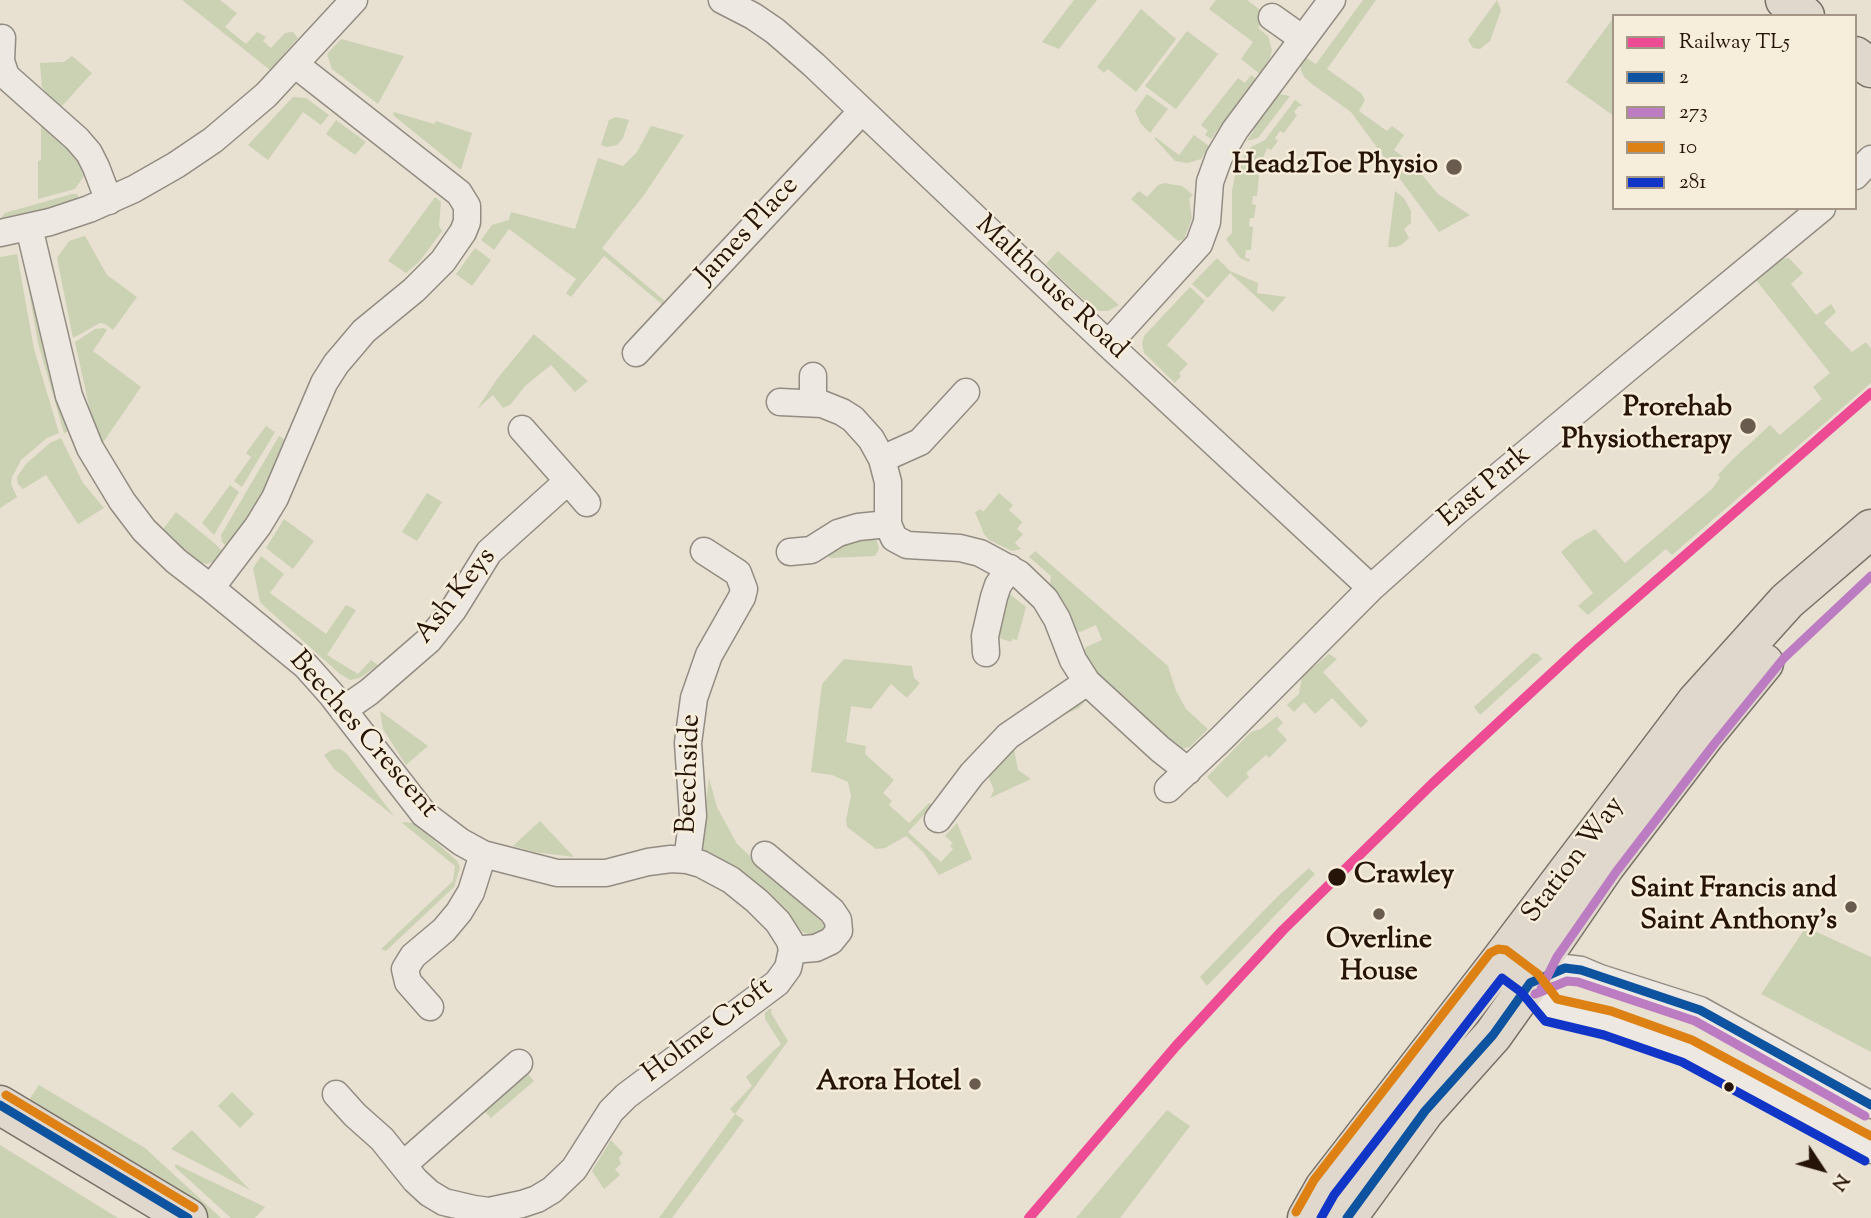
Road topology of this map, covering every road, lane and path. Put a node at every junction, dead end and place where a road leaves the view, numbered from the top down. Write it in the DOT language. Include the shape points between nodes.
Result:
graph roads {
  1 [pos="354,0"];
  2 [pos="722,0"];
  3 [pos="1332,0"];
  4 [pos="1785,0"];
  5 [pos="1802,14"];
  6 [pos="1272,17"];
  7 [pos="2,38"];
  8 [pos="1303,40"];
  9 [pos="296,65"];
  10 [pos="862,111"];
  11 [pos="1871,159"];
  12 [pos="1857,174"];
  13 [pos="109,201"];
  14 [pos="1820,210"];
  15 [pos="29,227"];
  16 [pos="0,233"];
  17 [pos="1108,344"];
  18 [pos="635,353"];
  19 [pos="813,376"];
  20 [pos="966,392"];
  21 [pos="780,402"];
  22 [pos="813,402"];
  23 [pos="522,429"];
  24 [pos="882,459"];
  25 [pos="568,481"];
  26 [pos="587,503"];
  27 [pos="888,524"];
  28 [pos="1871,529"];
  29 [pos="704,551"];
  30 [pos="790,552"];
  31 [pos="1871,559"];
  32 [pos="1010,568"];
  33 [pos="211,588"];
  34 [pos="1371,588"];
  35 [pos="986,653"];
  36 [pos="1087,682"];
  37 [pos="343,710"];
  38 [pos="1707,710"];
  39 [pos="1188,771"];
  40 [pos="1168,789"];
  41 [pos="938,819"];
  42 [pos="483,854"];
  43 [pos="765,855"];
  44 [pos="687,860"];
  45 [pos="792,950"];
  46 [pos="1515,972"];
  47 [pos="430,1007"];
  48 [pos="519,1063"];
  49 [pos="336,1094"];
  50 [pos="0,1105"];
  51 [pos="1871,1105"];
  52 [pos="1871,1150"];
  53 [pos="403,1165"];
  54 [pos="188,1218"];
  55 [pos="1307,1218"];
  56 [pos="1347,1218"];
  1 -- 9 [label="street"];
  2 -- 10 [label="street, Malthouse Road" via="775,30"];
  3 -- 8 [label="street"];
  4 -- 5 [label="main road"];
  6 -- 8 [label="street"];
  7 -- 13 [label="street" via="6,76 89,153"];
  8 -- 17 [label="street" via="1219,157 1210,181 1208,222 1199,244"];
  9 -- 13 [label="street" via="213,139"];
  9 -- 33 [label="street" via="459,193 467,206 467,222 443,261 364,331 336,364 275,498"];
  10 -- 17 [label="street, Malthouse Road"];
  10 -- 18 [label="street, James Place"];
  11 -- 12 [label="street"];
  13 -- 15 [label="street"];
  14 -- 34 [label="street, East Park"];
  15 -- 16 [label="street"];
  15 -- 33 [label="street, Beeches Crescent" via="80,429 144,530"];
  17 -- 34 [label="street, Malthouse Road"];
  19 -- 22 [label="street"];
  20 -- 24 [label="street" via="920,442"];
  21 -- 22 [label="street"];
  22 -- 24 [label="street" via="853,419"];
  23 -- 25 [label="street"];
  24 -- 27 [label="street" via="888,482"];
  25 -- 26 [label="street"];
  25 -- 37 [label="street, Ash Keys" via="489,552 429,640"];
  27 -- 30 [label="street" via="858,527 811,550"];
  27 -- 32 [label="street" via="894,538 907,545 960,548"];
  28 -- 38 [label="main road, Station Way" via="1787,601"];
  29 -- 44 [label="street, Beechside" via="738,573 744,589 709,655 694,698 688,743 694,816"];
  31 -- 38 [label="main road, Station Way"];
  32 -- 35 [label="street" via="994,597"];
  32 -- 36 [label="street" via="1045,598"];
  33 -- 37 [label="street, Beeches Crescent" via="292,652"];
  34 -- 39 [label="street, East Park"];
  36 -- 39 [label="street"];
  36 -- 41 [label="street" via="1007,736"];
  37 -- 42 [label="street, Beeches Crescent" via="424,814"];
  38 -- 46 [label="main road, Station Way" via="1547,951"];
  39 -- 40 [label="street, East Park"];
  42 -- 44 [label="street, Holme Croft" via="573,874"];
  42 -- 47 [label="street" via="459,912 405,969 408,982"];
  43 -- 45 [label="street" via="838,920 839,931 827,944"];
  44 -- 45 [label="street, Holme Croft" via="716,870 757,901 785,933"];
  45 -- 53 [label="street, Holme Croft" via="788,968 777,983 626,1096 611,1111 575,1169 537,1199 506,1209 459,1207 429,1193"];
  46 -- 51 [label="street" via="1581,970 1700,1010"];
  46 -- 52 [label="street" via="1550,1010 1607,1023 1687,1051"];
  46 -- 55 [label="main road, Station Way" via="1324,1188"];
  46 -- 56 [label="main road, Station Way" via="1493,1035 1425,1111"];
  48 -- 53 [label="street"];
  49 -- 53 [label="street, Holme Croft"];
  50 -- 54 [label="main road"];
}
